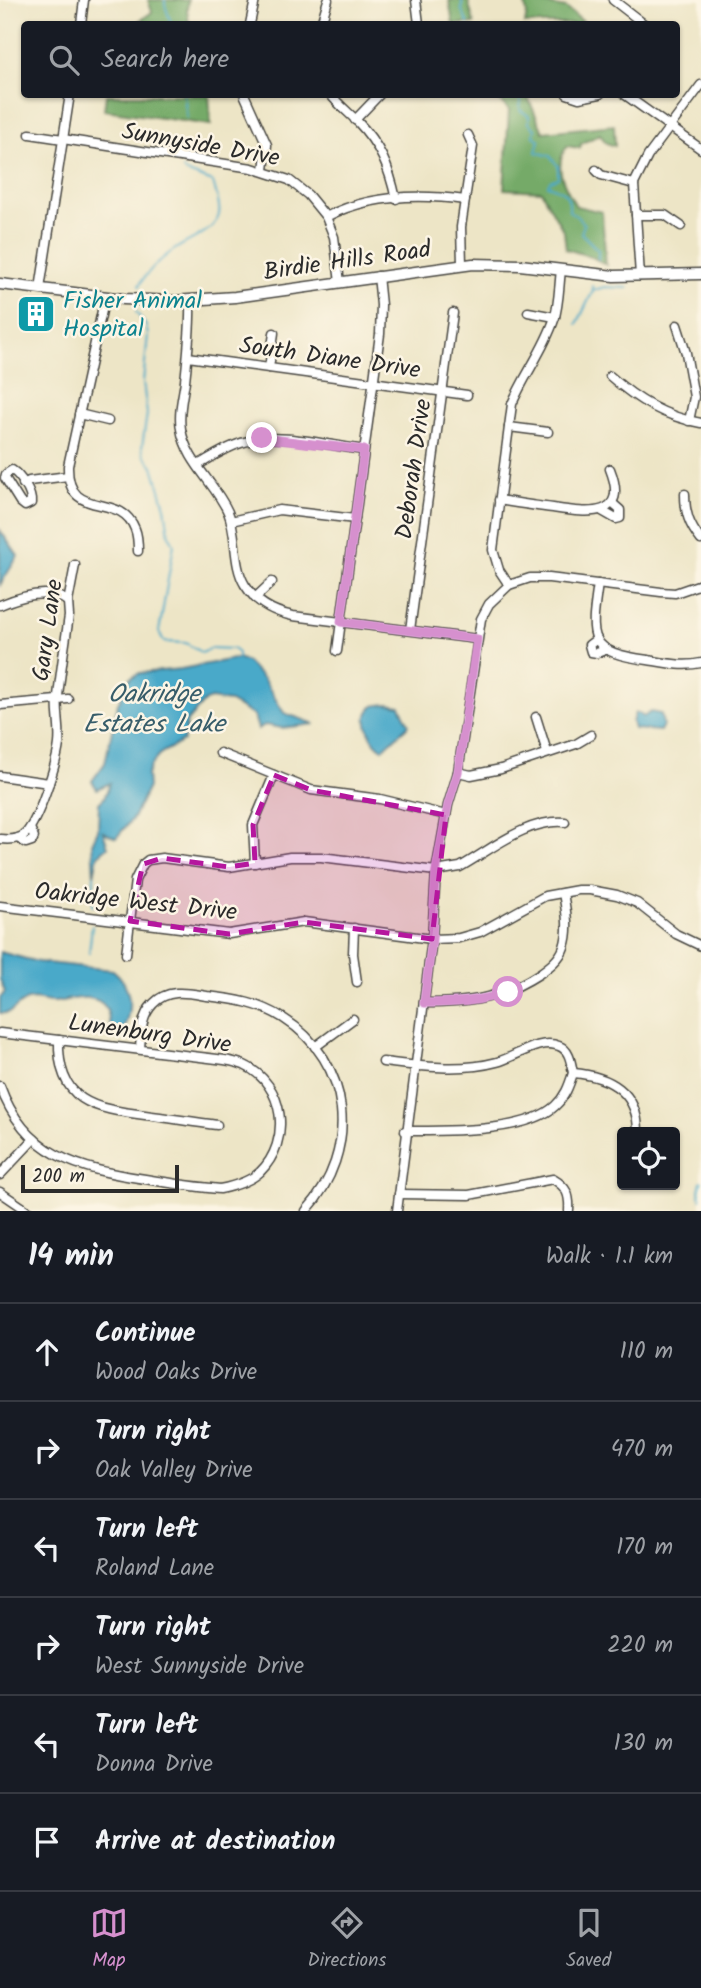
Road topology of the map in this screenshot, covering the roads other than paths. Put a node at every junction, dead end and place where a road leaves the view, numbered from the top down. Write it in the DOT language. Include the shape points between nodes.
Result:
graph roads {
  1 [pos="84,0"];
  2 [pos="255,0"];
  3 [pos="328,0"];
  4 [pos="416,0"];
  5 [pos="613,0"];
  6 [pos="81,21"];
  7 [pos="251,21"];
  8 [pos="322,21"];
  9 [pos="419,21"];
  10 [pos="644,21"];
  11 [pos="701,85"];
  12 [pos="69,98"];
  13 [pos="246,98"];
  14 [pos="334,98"];
  15 [pos="376,98"];
  16 [pos="630,98"];
  17 [pos="355,120"];
  18 [pos="671,127"];
  19 [pos="30,134"];
  20 [pos="468,135"];
  21 [pos="64,139"];
  22 [pos="701,149"];
  23 [pos="264,170"];
  24 [pos="596,170"];
  25 [pos="634,184"];
  26 [pos="396,199"];
  27 [pos="465,200"];
  28 [pos="636,215"];
  29 [pos="326,217"];
  30 [pos="681,226"];
  31 [pos="462,264"];
  32 [pos="561,270"];
  33 [pos="701,274"];
  34 [pos="379,276"];
  35 [pos="640,276"];
  36 [pos="340,282"];
  37 [pos="0,284"];
  38 [pos="40,289"];
  39 [pos="105,297"];
  40 [pos="190,300"];
  41 [pos="528,312"];
  42 [pos="453,313"];
  43 [pos="555,317"];
  44 [pos="677,325"];
  45 [pos="274,333"];
  46 [pos="188,357"];
  47 [pos="269,368"];
  48 [pos="610,376"];
  49 [pos="373,382"];
  50 [pos="443,391"];
  51 [pos="467,395"];
  52 [pos="79,414"];
  53 [pos="108,421"];
  54 [pos="689,421"];
  55 [pos="701,423"];
  56 [pos="509,428"];
  57 [pos="548,432"];
  58 [pos="364,450"];
  59 [pos="198,466"];
  60 [pos="610,469"];
  61 [pos="68,476"];
  62 [pos="23,484"];
  63 [pos="685,494"];
  64 [pos="499,500"];
  65 [pos="612,503"];
  66 [pos="601,511"];
  67 [pos="355,519"];
  68 [pos="232,521"];
  69 [pos="701,540"];
  70 [pos="138,551"];
  71 [pos="75,565"];
  72 [pos="272,582"];
  73 [pos="598,584"];
  74 [pos="701,584"];
  75 [pos="509,585"];
  76 [pos="255,598"];
  77 [pos="68,602"];
  78 [pos="0,605"];
  79 [pos="341,622"];
  80 [pos="410,630"];
  81 [pos="477,639"];
  82 [pos="337,651"];
  83 [pos="701,663"];
  84 [pos="57,699"];
  85 [pos="68,699"];
  86 [pos="0,705"];
  87 [pos="536,717"];
  88 [pos="591,735"];
  89 [pos="547,752"];
  90 [pos="220,753"];
  91 [pos="458,772"];
  92 [pos="274,775"];
  93 [pos="0,776"];
  94 [pos="49,783"];
  95 [pos="446,815"];
  96 [pos="565,822"];
  97 [pos="0,839"];
  98 [pos="255,863"];
  99 [pos="436,871"];
  100 [pos="562,892"];
  101 [pos="0,906"];
  102 [pos="130,922"];
  103 [pos="354,928"];
  104 [pos="432,939"];
  105 [pos="701,946"];
  106 [pos="126,954"];
  107 [pos="357,982"];
  108 [pos="424,1003"];
  109 [pos="353,1019"];
  110 [pos="0,1033"];
  111 [pos="59,1040"];
  112 [pos="315,1046"];
  113 [pos="140,1049"];
  114 [pos="383,1062"];
  115 [pos="415,1065"];
  116 [pos="573,1073"];
  117 [pos="0,1086"];
  118 [pos="216,1125"];
  119 [pos="638,1127"];
  120 [pos="405,1131"];
  121 [pos="34,1139"];
  122 [pos="0,1175"];
  123 [pos="0,1192"];
  124 [pos="399,1194"];
  125 [pos="28,1211"];
  126 [pos="306,1211"];
  127 [pos="397,1211"];
  128 [pos="569,1211"];
  1 -- 6 [label="street"];
  2 -- 7 [label="street"];
  3 -- 8 [label="street"];
  4 -- 9 [label="street"];
  5 -- 10 [label="street"];
  11 -- 18 [label="street"];
  12 -- 21 [label="street"];
  13 -- 23 [label="street" via="267,145"];
  14 -- 17 [label="street"];
  15 -- 17 [label="street"];
  16 -- 18 [label="street"];
  17 -- 26 [label="street" via="386,159"];
  18 -- 22 [label="street"];
  18 -- 25 [label="street" via="648,156"];
  19 -- 21 [label="street, Sunnyside Drive"];
  20 -- 27 [label="street" via="472,146"];
  21 -- 23 [label="street, Sunnyside Drive"];
  21 -- 38 [label="street"];
  23 -- 29 [label="street, Sunnyside Drive" via="301,189"];
  24 -- 25 [label="street"];
  25 -- 28 [label="street"];
  26 -- 27 [label="street"];
  26 -- 29 [label="street" via="354,205"];
  27 -- 31 [label="street"];
  28 -- 30 [label="street" via="665,215"];
  28 -- 35 [label="street"];
  29 -- 36 [label="street, Sunnyside Drive" via="334,237"];
  31 -- 32 [label="main road, Birdie Hills Road"];
  31 -- 34 [label="main road, Birdie Hills Road"];
  32 -- 35 [label="main road, Birdie Hills Road"];
  32 -- 43 [label="street"];
  33 -- 35 [label="main road, Birdie Hills Road"];
  34 -- 36 [label="main road, Birdie Hills Road"];
  34 -- 49 [label="street" via="382,316"];
  36 -- 40 [label="main road, Birdie Hills Road"];
  37 -- 38 [label="main road, Birdie Hills Road"];
  38 -- 39 [label="main road, Birdie Hills Road"];
  39 -- 40 [label="main road, Birdie Hills Road"];
  39 -- 52 [label="street"];
  40 -- 46 [label="street"];
  41 -- 43 [label="street"];
  42 -- 50 [label="street, Deborah Drive"];
  43 -- 56 [label="street" via="519,387"];
  44 -- 54 [label="street" via="694,397"];
  45 -- 47 [label="street"];
  46 -- 47 [label="street, South Diane Drive"];
  46 -- 59 [label="street" via="181,428"];
  47 -- 49 [label="street, South Diane Drive"];
  48 -- 54 [label="street" via="629,394"];
  49 -- 50 [label="street, South Diane Drive"];
  49 -- 58 [label="street"];
  50 -- 51 [label="street, South Diane Drive"];
  50 -- 80 [label="street, Deborah Drive"];
  52 -- 53 [label="street"];
  52 -- 61 [label="street"];
  54 -- 55 [label="street"];
  56 -- 57 [label="street"];
  56 -- 64 [label="street"];
  58 -- 59 [label="street" via="262,438 223,449"];
  58 -- 67 [label="street"];
  59 -- 68 [label="street"];
  60 -- 65 [label="street" via="615,482"];
  61 -- 62 [label="street"];
  61 -- 70 [label="street" via="79,499 125,514 135,527"];
  63 -- 69 [label="street" via="685,512"];
  64 -- 66 [label="street" via="584,513"];
  64 -- 75 [label="street" via="493,550"];
  65 -- 66 [label="street"];
  65 -- 66 [label="street" via="620,517"];
  67 -- 68 [label="street" via="279,510"];
  67 -- 79 [label="street"];
  68 -- 76 [label="street" via="239,571"];
  71 -- 77 [label="street, Gary Lane"];
  72 -- 76 [label="street"];
  73 -- 74 [label="street" via="675,593"];
  73 -- 75 [label="street" via="530,578"];
  73 -- 83 [label="street" via="593,629 605,650 620,657 688,666"];
  75 -- 81 [label="street" via="485,611"];
  76 -- 79 [label="street" via="282,614"];
  77 -- 78 [label="street" via="46,595"];
  77 -- 84 [label="street, Gary Lane"];
  79 -- 80 [label="street"];
  79 -- 82 [label="street"];
  80 -- 81 [label="street"];
  81 -- 91 [label="street"];
  84 -- 85 [label="street"];
  84 -- 86 [label="street"];
  84 -- 94 [label="street, Gary Lane" via="59,744"];
  87 -- 89 [label="street"];
  88 -- 89 [label="street"];
  89 -- 91 [label="street" via="486,774"];
  90 -- 92 [label="street"];
  91 -- 95 [label="street"];
  92 -- 95 [label="street" via="311,790 380,799"];
  92 -- 98 [label="street" via="253,825"];
  93 -- 94 [label="street"];
  94 -- 97 [label="street, Gary Lane" via="30,828 18,838"];
  95 -- 99 [label="street"];
  96 -- 99 [label="street" via="551,820 460,867"];
  98 -- 99 [label="street" via="321,857"];
  98 -- 102 [label="street" via="229,867 148,860 135,880"];
  99 -- 104 [label="street"];
  100 -- 104 [label="street, Oakridge West Drive" via="531,902 480,932"];
  100 -- 105 [label="street, Oakridge West Drive" via="590,890 626,898"];
  100 -- 108 [label="street" via="565,944 549,967 499,995 458,1003"];
  101 -- 102 [label="street, Oakridge West Drive"];
  102 -- 103 [label="street, Oakridge West Drive" via="229,933 304,922"];
  102 -- 106 [label="street"];
  103 -- 104 [label="street, Oakridge West Drive"];
  103 -- 107 [label="street"];
  104 -- 108 [label="street"];
  108 -- 115 [label="street"];
  109 -- 112 [label="street"];
  110 -- 111 [label="street, Lunenburg Drive"];
  111 -- 113 [label="street, Lunenburg Drive"];
  111 -- 118 [label="street" via="63,1075 75,1092 96,1107"];
  112 -- 113 [label="street" via="267,1009 180,992 152,1005 143,1022"];
  112 -- 126 [label="street" via="334,1078 342,1135 330,1178"];
  113 -- 121 [label="street, Lunenburg Drive" via="230,1061 257,1073 275,1097 280,1121 276,1148 259,1172 235,1186 202,1188 79,1166"];
  114 -- 115 [label="street"];
  115 -- 116 [label="street" via="447,1068 496,1063 552,1044 563,1046"];
  115 -- 120 [label="street"];
  116 -- 119 [label="street" via="596,1075 614,1084 632,1103"];
  116 -- 120 [label="street" via="564,1097 553,1108 522,1122 469,1130"];
  117 -- 121 [label="street, Lunenburg Drive" via="11,1111"];
  120 -- 124 [label="street"];
  121 -- 122 [label="street"];
  123 -- 125 [label="street"];
  124 -- 127 [label="street"];
  124 -- 128 [label="street" via="470,1195 553,1179 564,1185 570,1197"];
}
